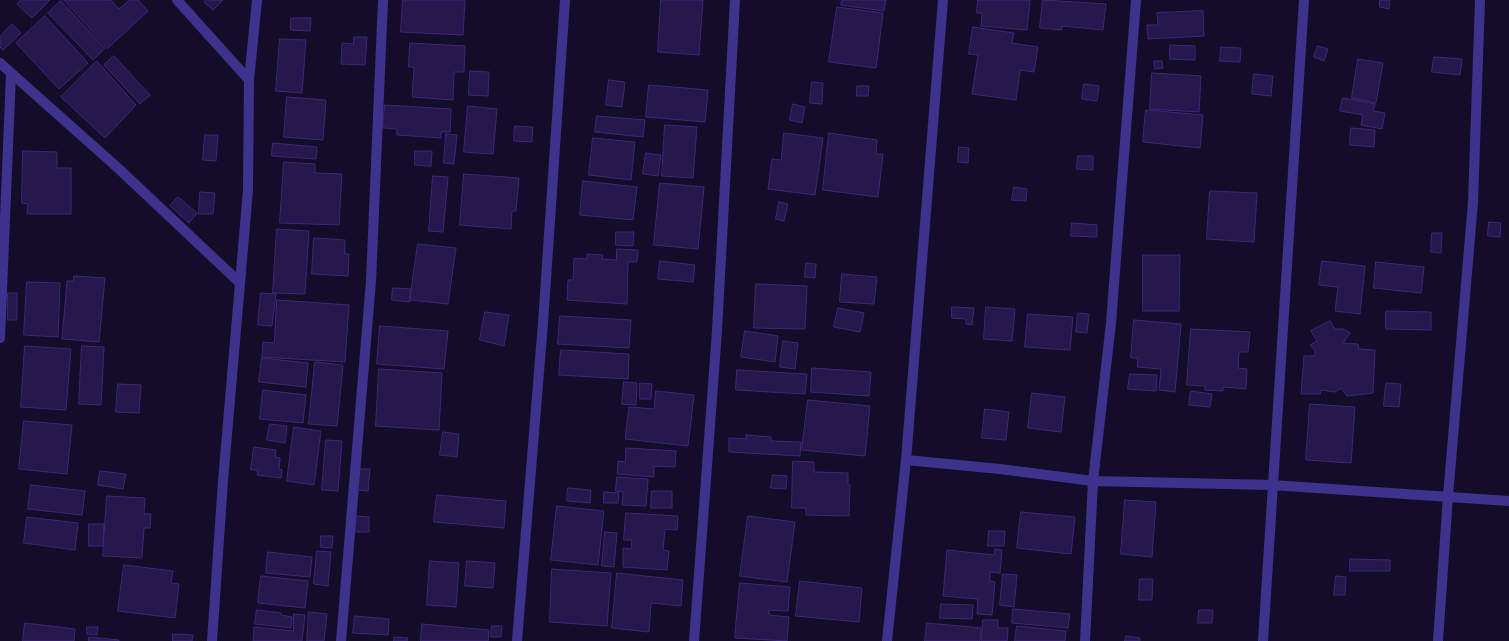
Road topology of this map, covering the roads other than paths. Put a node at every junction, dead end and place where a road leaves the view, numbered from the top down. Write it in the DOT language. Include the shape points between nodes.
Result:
graph roads {
  1 [pos="176,0"];
  2 [pos="257,0"];
  3 [pos="383,0"];
  4 [pos="565,0"];
  5 [pos="735,0"];
  6 [pos="943,0"];
  7 [pos="1136,0"];
  8 [pos="1304,0"];
  9 [pos="1480,0"];
  10 [pos="0,63"];
  11 [pos="11,74"];
  12 [pos="249,80"];
  13 [pos="239,282"];
  14 [pos="0,338"];
  15 [pos="906,460"];
  16 [pos="1093,481"];
  17 [pos="1272,485"];
  18 [pos="1448,496"];
  19 [pos="1509,501"];
  20 [pos="212,641"];
  21 [pos="341,641"];
  22 [pos="517,641"];
  23 [pos="694,641"];
  24 [pos="887,641"];
  25 [pos="1085,641"];
  26 [pos="1263,641"];
  27 [pos="1438,641"];
  1 -- 12 [label="street"];
  2 -- 12 [label="street"];
  3 -- 21 [label="street" via="371,281"];
  4 -- 22 [label="street"];
  5 -- 23 [label="street" via="717,331"];
  6 -- 15 [label="street"];
  7 -- 16 [label="street" via="1111,323"];
  8 -- 17 [label="street" via="1284,335"];
  9 -- 18 [label="street" via="1474,202"];
  10 -- 11 [label="street"];
  11 -- 13 [label="street" via="119,169"];
  11 -- 14 [label="street"];
  12 -- 13 [label="street" via="248,190"];
  13 -- 20 [label="street"];
  15 -- 16 [label="street"];
  15 -- 24 [label="street"];
  16 -- 17 [label="street"];
  16 -- 25 [label="street"];
  17 -- 18 [label="street"];
  17 -- 26 [label="street"];
  18 -- 19 [label="street"];
  18 -- 27 [label="street"];
}
